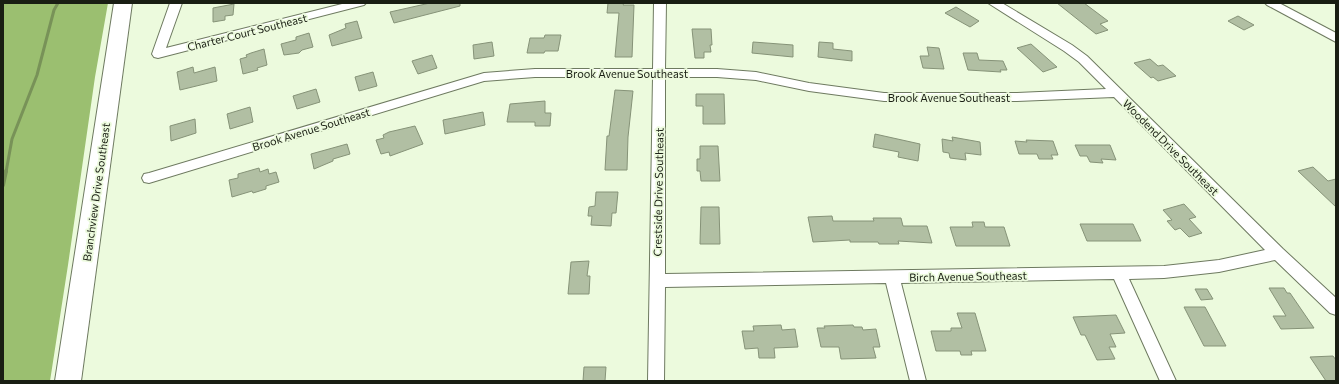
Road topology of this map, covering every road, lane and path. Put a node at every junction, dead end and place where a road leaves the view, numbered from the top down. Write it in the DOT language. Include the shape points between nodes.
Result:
graph roads {
  1 [pos="123,3"];
  2 [pos="176,3"];
  3 [pos="360,3"];
  4 [pos="660,3"];
  5 [pos="994,3"];
  6 [pos="1271,3"];
  7 [pos="1336,38"];
  8 [pos="659,74"];
  9 [pos="1118,93"];
  10 [pos="149,178"];
  11 [pos="1278,253"];
  12 [pos="1119,273"];
  13 [pos="892,278"];
  14 [pos="657,281"];
  15 [pos="1336,308"];
  16 [pos="68,381"];
  17 [pos="656,381"];
  18 [pos="918,381"];
  19 [pos="1168,381"];
  1 -- 16 [label="main road, Branchview Drive Southeast"];
  2 -- 3 [label="street, Charter Court Southeast" via="158,54"];
  4 -- 8 [label="street, Crestside Drive Southeast"];
  5 -- 9 [label="street, Woodend Drive Southeast" via="1068,48"];
  6 -- 7 [label="street"];
  8 -- 9 [label="street, Brook Avenue Southeast" via="756,76 810,88 884,97 1017,97"];
  8 -- 10 [label="street, Brook Avenue Southeast" via="535,73 484,77"];
  8 -- 14 [label="street, Crestside Drive Southeast"];
  9 -- 11 [label="street, Woodend Drive Southeast"];
  11 -- 12 [label="street, Birch Avenue Southeast" via="1220,266 1164,272"];
  11 -- 15 [label="street, Woodend Drive Southeast"];
  12 -- 13 [label="street, Birch Avenue Southeast"];
  12 -- 19 [label="street"];
  13 -- 14 [label="street, Birch Avenue Southeast"];
  13 -- 18 [label="street"];
  14 -- 17 [label="street, Crestside Drive Southeast"];
}
